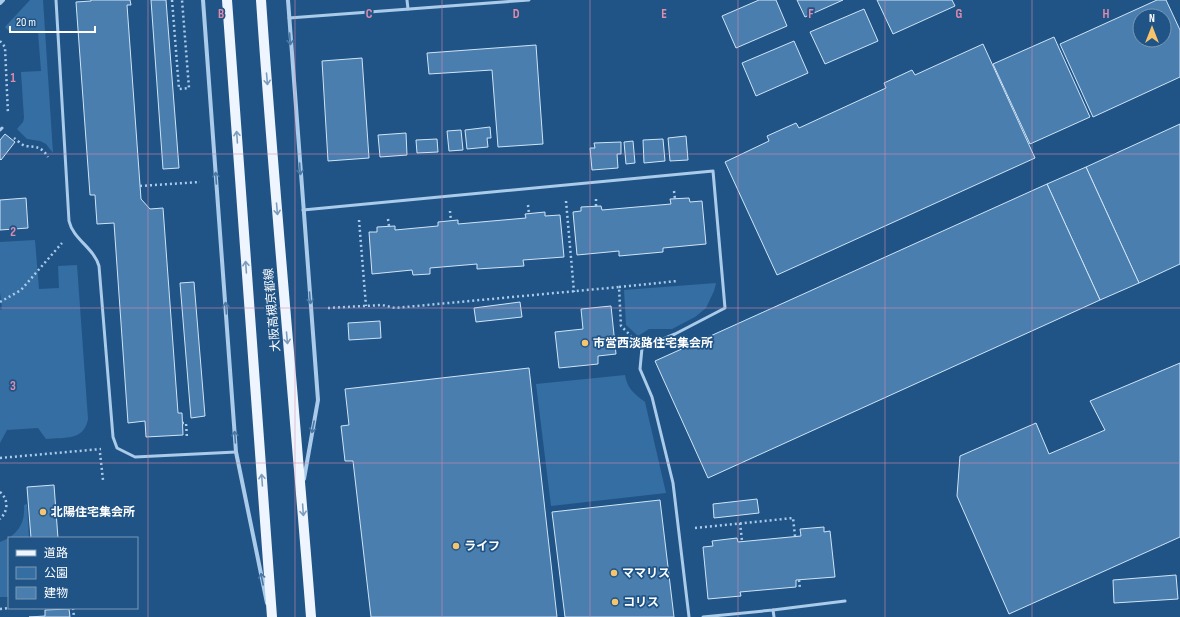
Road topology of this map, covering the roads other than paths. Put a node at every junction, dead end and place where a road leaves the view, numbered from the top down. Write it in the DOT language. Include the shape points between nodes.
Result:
graph roads {
  1 [pos="3,0"];
  2 [pos="56,0"];
  3 [pos="203,0"];
  4 [pos="227,0"];
  5 [pos="261,0"];
  6 [pos="288,0"];
  7 [pos="407,0"];
  8 [pos="528,0"];
  9 [pos="0,3"];
  10 [pos="408,9"];
  11 [pos="289,18"];
  12 [pos="303,210"];
  13 [pos="236,452"];
  14 [pos="301,491"];
  15 [pos="845,601"];
  16 [pos="773,610"];
  17 [pos="270,617"];
  18 [pos="311,617"];
  19 [pos="689,617"];
  20 [pos="703,617"];
  21 [pos="774,617"];
  1 -- 9 [label="street"];
  2 -- 13 [label="lane" via="69,221 72,231 94,254 99,266 111,426 117,448 135,457"];
  13 -- 3 [label="street, one-way"];
  17 -- 4 [label="main road, 大阪高槻京都線, one-way"];
  5 -- 14 [label="main road, 大阪高槻京都線, one-way"];
  6 -- 11 [label="street"];
  7 -- 10 [label="lane"];
  8 -- 10 [label="lane"];
  10 -- 11 [label="lane"];
  11 -- 12 [label="street, one-way"];
  12 -- 14 [label="street, one-way" via="318,400"];
  12 -- 19 [label="lane" via="712,171 725,308 642,348 640,369 652,397 673,483"];
  17 -- 13 [label="street, one-way"];
  14 -- 18 [label="main road, 大阪高槻京都線, one-way"];
  15 -- 16 [label="lane"];
  16 -- 20 [label="lane"];
  16 -- 21 [label="lane"];
}
